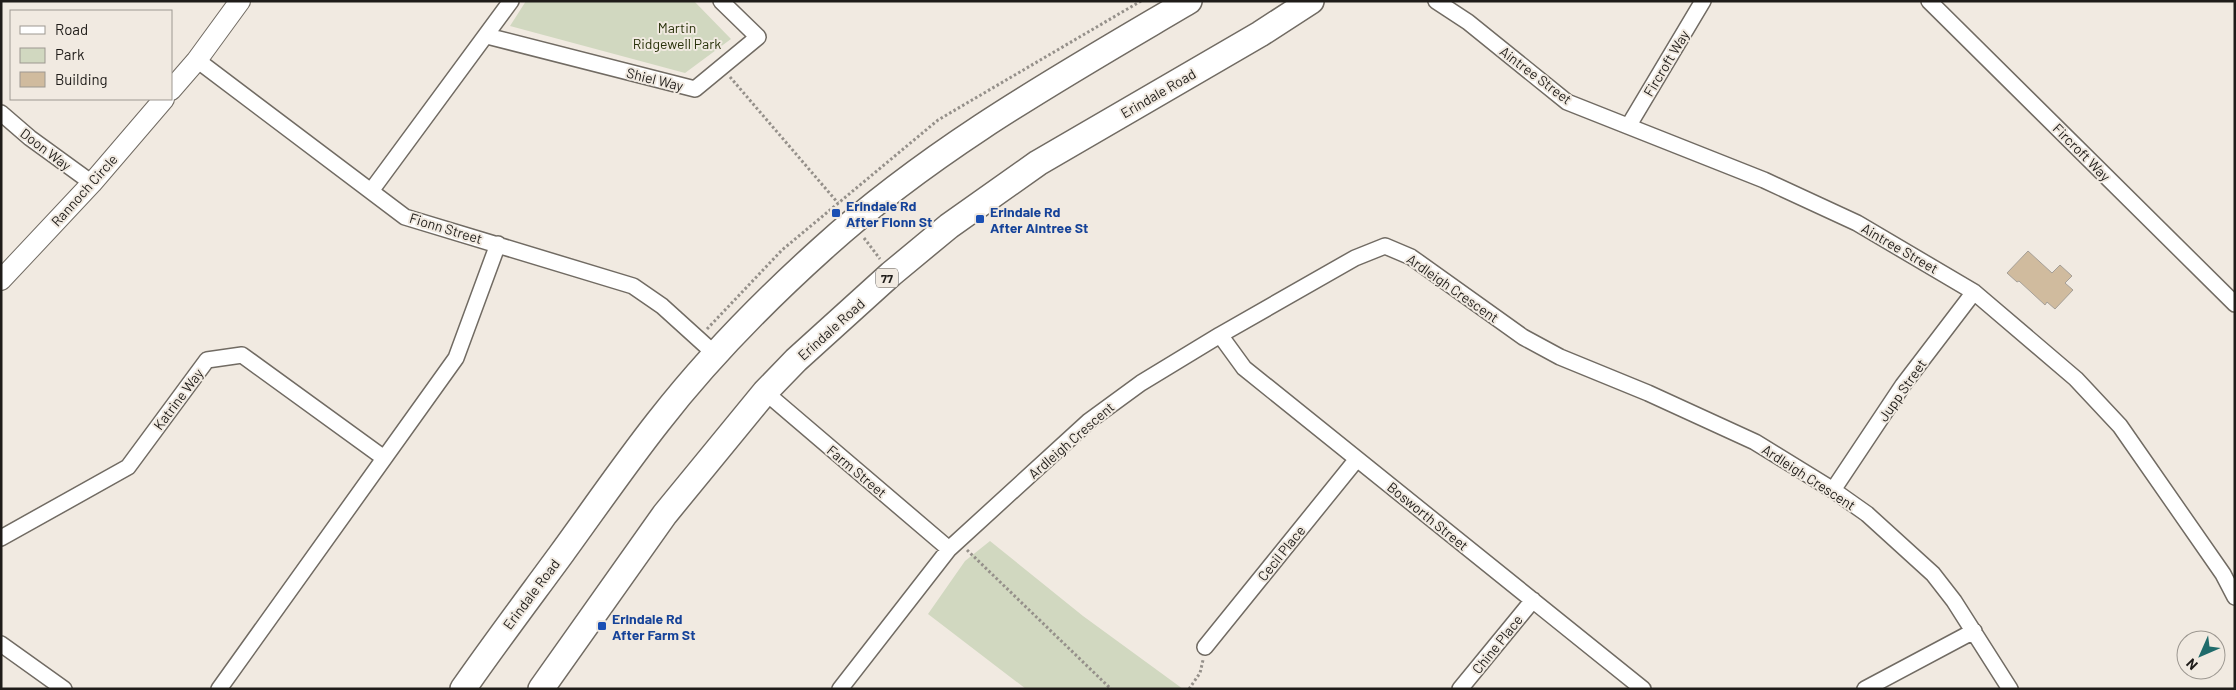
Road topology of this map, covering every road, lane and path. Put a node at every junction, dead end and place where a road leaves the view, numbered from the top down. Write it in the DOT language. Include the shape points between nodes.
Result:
graph roads {
  1 [pos="240,1"];
  2 [pos="511,1"];
  3 [pos="722,1"];
  4 [pos="1189,1"];
  5 [pos="1311,1"];
  6 [pos="1436,1"];
  7 [pos="1456,1"];
  8 [pos="1703,1"];
  9 [pos="1930,1"];
  10 [pos="1468,22"];
  11 [pos="487,36"];
  12 [pos="197,60"];
  13 [pos="721,67"];
  14 [pos="172,89"];
  15 [pos="163,100"];
  16 [pos="1,113"];
  17 [pos="1629,125"];
  18 [pos="92,183"];
  19 [pos="371,191"];
  20 [pos="853,223"];
  21 [pos="498,244"];
  22 [pos="891,274"];
  23 [pos="1,280"];
  24 [pos="1974,292"];
  25 [pos="2235,304"];
  26 [pos="1220,335"];
  27 [pos="715,354"];
  28 [pos="765,392"];
  29 [pos="384,458"];
  30 [pos="1357,459"];
  31 [pos="1833,490"];
  32 [pos="1,538"];
  33 [pos="953,545"];
  34 [pos="2229,571"];
  35 [pos="2235,597"];
  36 [pos="1533,600"];
  37 [pos="1974,631"];
  38 [pos="1,644"];
  39 [pos="1205,647"];
  40 [pos="64,689"];
  41 [pos="219,689"];
  42 [pos="463,689"];
  43 [pos="541,689"];
  44 [pos="840,689"];
  45 [pos="1111,689"];
  46 [pos="1190,689"];
  47 [pos="1460,689"];
  48 [pos="1644,689"];
  49 [pos="1865,689"];
  50 [pos="2010,689"];
  1 -- 12 [label="street"];
  2 -- 11 [label="street"];
  3 -- 13 [label="street, Shiel Way" via="758,37"];
  4 -- 20 [label="main road, Erindale Road" via="997,116 930,161"];
  5 -- 22 [label="main road, Erindale Road / 77" via="1038,163 948,226"];
  6 -- 10 [label="street, Aintree Street"];
  7 -- 10 [label="street, Aintree Street"];
  8 -- 17 [label="street, Fircroft Way"];
  9 -- 25 [label="street, Fircroft Way"];
  10 -- 17 [label="street, Aintree Street" via="1566,102"];
  11 -- 13 [label="street, Shiel Way" via="695,89"];
  11 -- 19 [label="street"];
  12 -- 14 [label="street"];
  12 -- 19 [label="street, Fionn Street"];
  13 -- 20 [label="path"];
  15 -- 18 [label="street, Rannoch Circle"];
  16 -- 18 [label="street, Doon Way"];
  17 -- 24 [label="street, Aintree Street" via="1764,180 1857,223"];
  18 -- 23 [label="street, Rannoch Circle"];
  19 -- 21 [label="street, Fionn Street" via="405,217"];
  20 -- 22 [label="path"];
  20 -- 27 [label="main road, Erindale Road" via="751,316"];
  21 -- 27 [label="street, Fionn Street" via="633,286 662,306"];
  21 -- 29 [label="street" via="456,358"];
  22 -- 28 [label="main road, Erindale Road / 77"];
  24 -- 31 [label="street, Jupp Street" via="1903,385"];
  24 -- 34 [label="street, Aintree Street" via="2076,379 2120,426"];
  26 -- 30 [label="street, Bosworth Street" via="1244,368"];
  26 -- 31 [label="street, Ardleigh Crescent" via="1355,258 1386,246 1411,257 1523,337 1560,357 1755,442"];
  26 -- 33 [label="street, Ardleigh Crescent" via="1141,383 1089,421"];
  27 -- 42 [label="main road, Erindale Road" via="659,421"];
  28 -- 33 [label="street, Farm Street"];
  28 -- 43 [label="main road, Erindale Road / 77" via="665,514"];
  29 -- 32 [label="street, Katrine Way" via="242,354 207,360 128,466"];
  29 -- 41 [label="street"];
  30 -- 36 [label="street, Bosworth Street"];
  30 -- 39 [label="street, Cecil Place"];
  31 -- 37 [label="street, Ardleigh Crescent" via="1867,514 1933,574"];
  33 -- 44 [label="street, Ardleigh Crescent"];
  33 -- 45 [label="path"];
  34 -- 35 [label="street, Aintree Street"];
  36 -- 47 [label="street, Chine Place"];
  36 -- 48 [label="street, Bosworth Street"];
  37 -- 49 [label="street"];
  37 -- 50 [label="street, Ardleigh Crescent"];
  38 -- 40 [label="street"];
  39 -- 46 [label="path" via="1200,673"];
}
